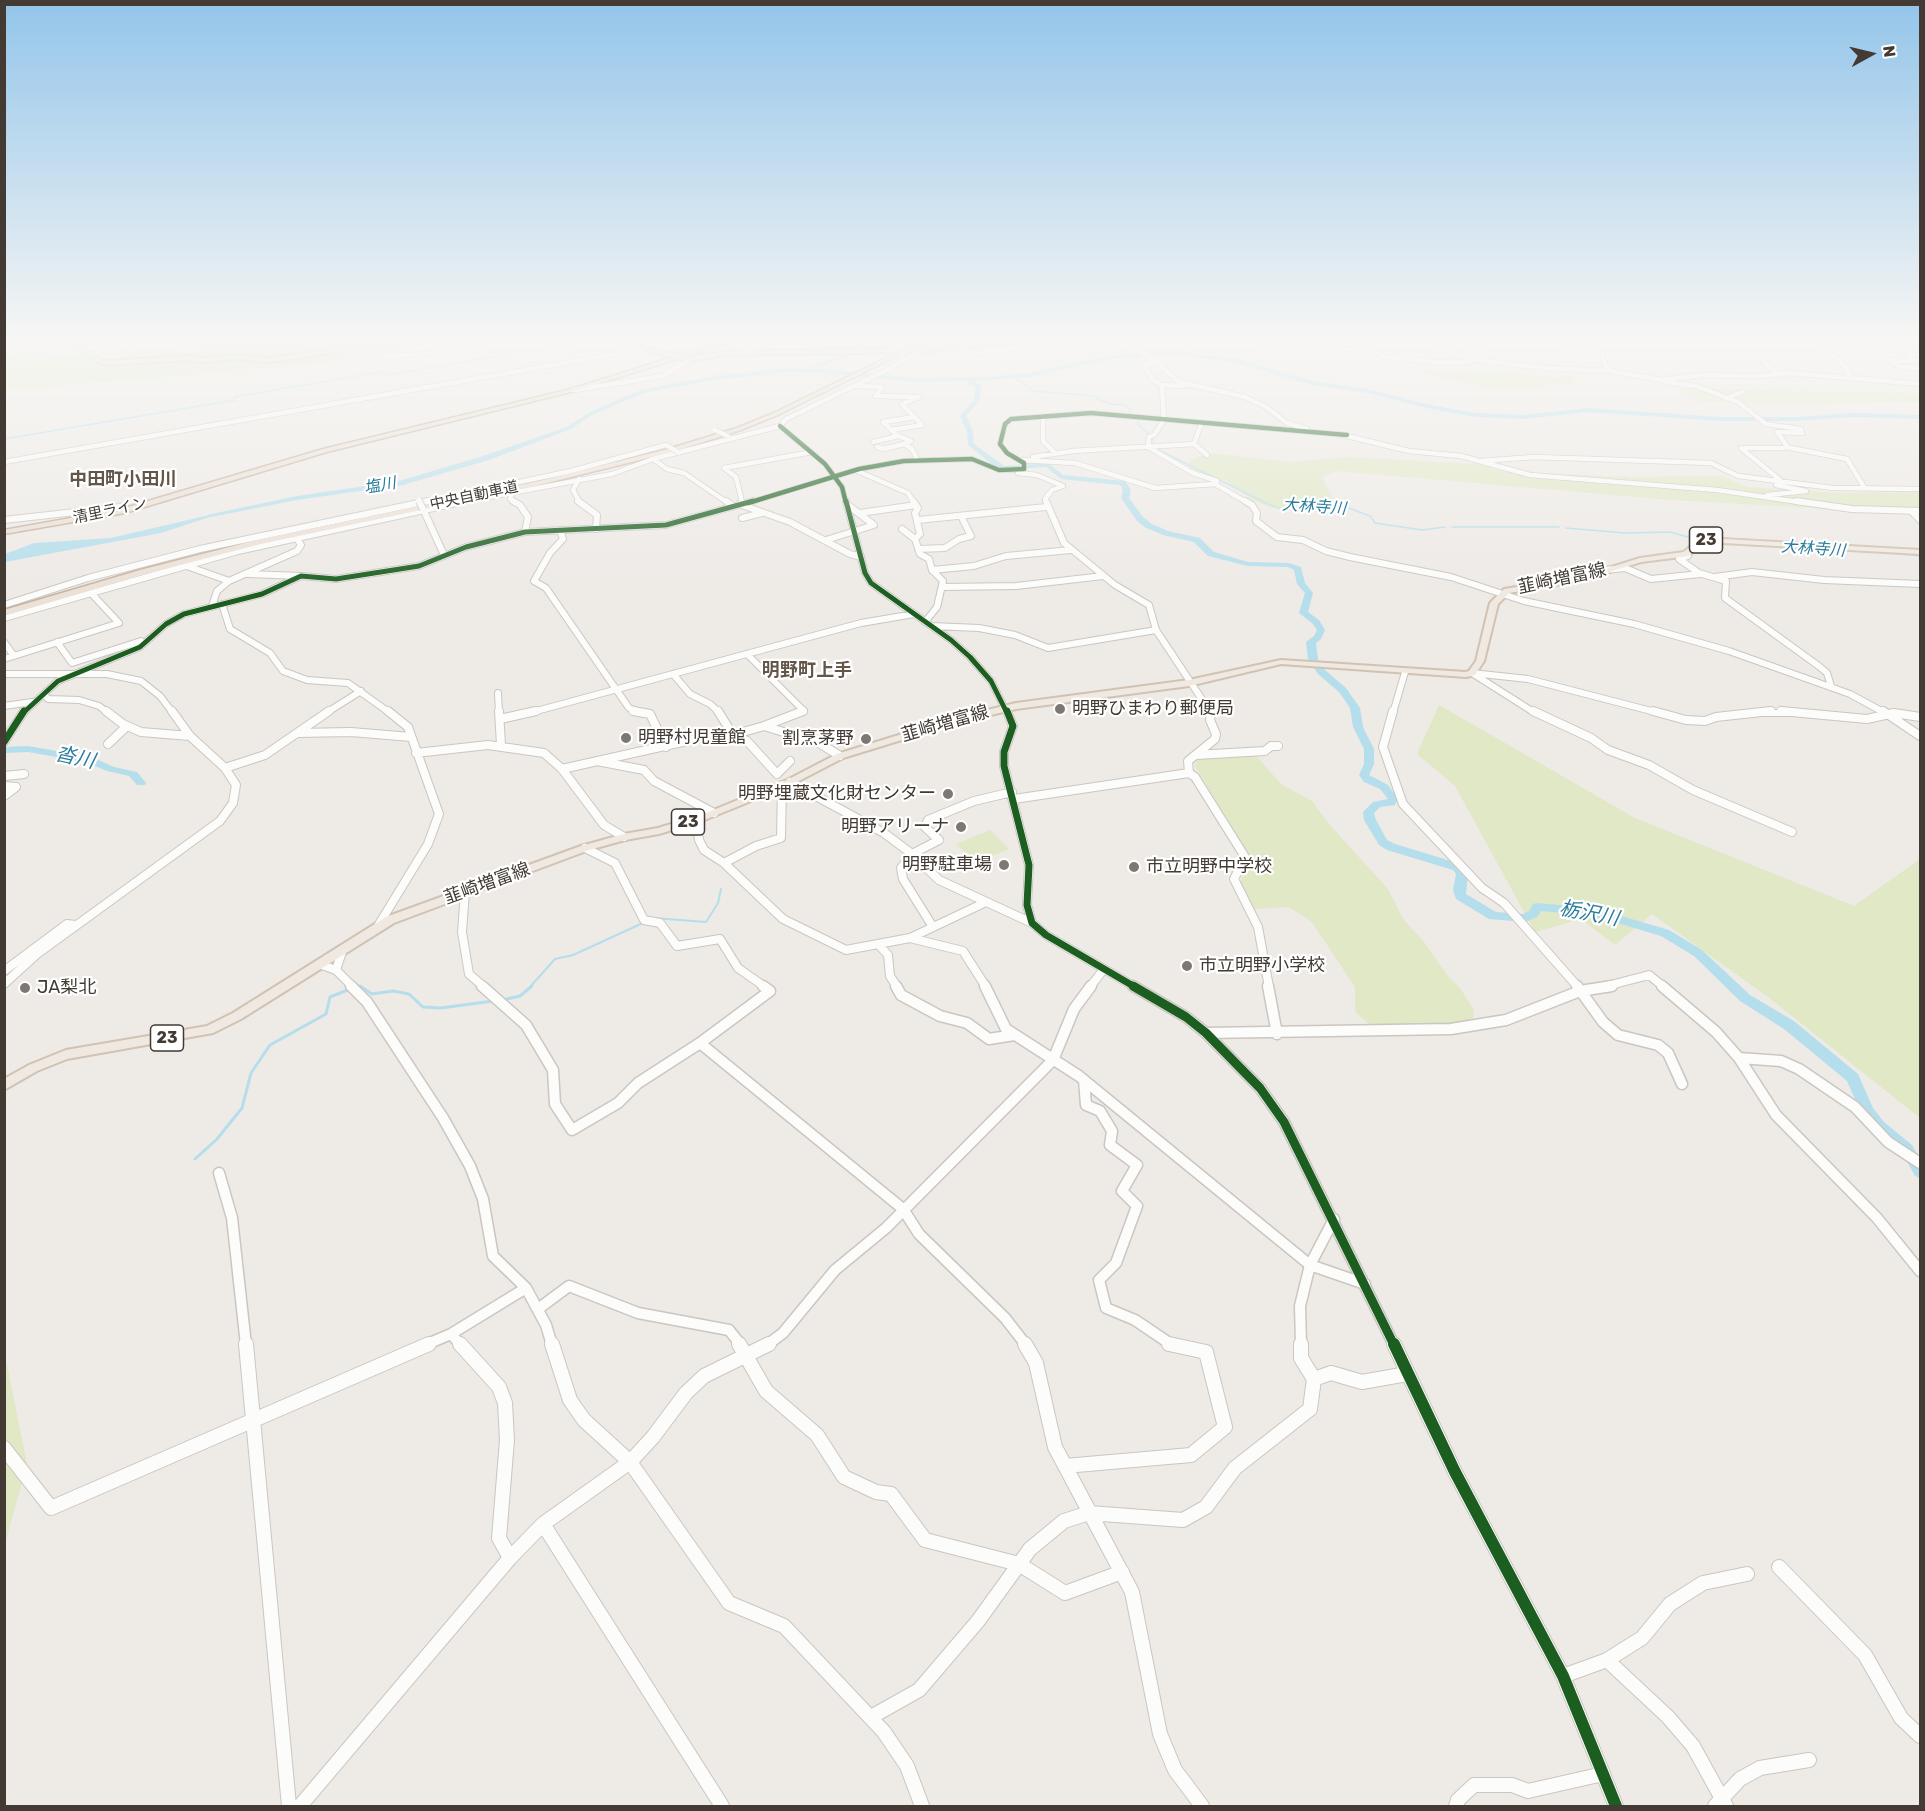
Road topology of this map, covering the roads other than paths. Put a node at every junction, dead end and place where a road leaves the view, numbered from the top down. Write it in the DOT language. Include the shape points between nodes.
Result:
graph roads {
  1 [pos="1201,424"];
  2 [pos="216,425"];
  3 [pos="428,425"];
  4 [pos="749,425"];
  5 [pos="886,425"];
  6 [pos="922,425"];
  7 [pos="1005,425"];
  8 [pos="1043,425"];
  9 [pos="1160,425"];
  10 [pos="1208,425"];
  11 [pos="1291,425"];
  12 [pos="1776,425"];
  13 [pos="780,426"];
  14 [pos="716,430"];
  15 [pos="891,430"];
  16 [pos="1347,435"];
  17 [pos="898,436"];
  18 [pos="730,437"];
  19 [pos="873,442"];
  20 [pos="904,444"];
  21 [pos="1194,444"];
  22 [pos="1151,446"];
  23 [pos="877,447"];
  24 [pos="1786,447"];
  25 [pos="679,452"];
  26 [pos="812,452"];
  27 [pos="1055,453"];
  28 [pos="1207,455"];
  29 [pos="653,459"];
  30 [pos="917,459"];
  31 [pos="1478,461"];
  32 [pos="4,462"];
  33 [pos="981,462"];
  34 [pos="1023,464"];
  35 [pos="855,470"];
  36 [pos="835,477"];
  37 [pos="579,479"];
  38 [pos="1780,480"];
  39 [pos="1864,487"];
  40 [pos="1920,489"];
  41 [pos="512,492"];
  42 [pos="450,496"];
  43 [pos="1240,497"];
  44 [pos="1749,497"];
  45 [pos="738,504"];
  46 [pos="848,505"];
  47 [pos="916,505"];
  48 [pos="1046,507"];
  49 [pos="126,510"];
  50 [pos="424,510"];
  51 [pos="1911,511"];
  52 [pos="1920,511"];
  53 [pos="762,512"];
  54 [pos="860,513"];
  55 [pos="961,516"];
  56 [pos="742,518"];
  57 [pos="4,520"];
  58 [pos="918,520"];
  59 [pos="1920,520"];
  60 [pos="596,529"];
  61 [pos="902,529"];
  62 [pos="560,530"];
  63 [pos="855,531"];
  64 [pos="4,532"];
  65 [pos="525,532"];
  66 [pos="296,537"];
  67 [pos="915,539"];
  68 [pos="826,540"];
  69 [pos="918,549"];
  70 [pos="1071,550"];
  71 [pos="1920,552"];
  72 [pos="1686,554"];
  73 [pos="444,555"];
  74 [pos="861,557"];
  75 [pos="180,560"];
  76 [pos="932,570"];
  77 [pos="1605,570"];
  78 [pos="244,574"];
  79 [pos="302,576"];
  80 [pos="1104,576"];
  81 [pos="1713,577"];
  82 [pos="230,581"];
  83 [pos="1920,584"];
  84 [pos="942,587"];
  85 [pos="90,592"];
  86 [pos="1502,594"];
  87 [pos="222,604"];
  88 [pos="4,605"];
  89 [pos="212,606"];
  90 [pos="4,612"];
  91 [pos="914,614"];
  92 [pos="4,618"];
  93 [pos="928,624"];
  94 [pos="1156,630"];
  95 [pos="4,642"];
  96 [pos="57,642"];
  97 [pos="148,642"];
  98 [pos="747,654"];
  99 [pos="14,656"];
  100 [pos="4,659"];
  101 [pos="4,672"];
  102 [pos="1406,672"];
  103 [pos="74,673"];
  104 [pos="1472,673"];
  105 [pos="673,675"];
  106 [pos="1192,682"];
  107 [pos="1832,686"];
  108 [pos="616,690"];
  109 [pos="362,691"];
  110 [pos="498,693"];
  111 [pos="44,694"];
  112 [pos="56,699"];
  113 [pos="33,702"];
  114 [pos="4,706"];
  115 [pos="1005,708"];
  116 [pos="1887,714"];
  117 [pos="1920,717"];
  118 [pos="500,719"];
  119 [pos="127,726"];
  120 [pos="764,726"];
  121 [pos="734,733"];
  122 [pos="294,734"];
  123 [pos="190,736"];
  124 [pos="1920,736"];
  125 [pos="411,737"];
  126 [pos="4,742"];
  127 [pos="108,744"];
  128 [pos="501,746"];
  129 [pos="1278,746"];
  130 [pos="666,747"];
  131 [pos="416,753"];
  132 [pos="1196,755"];
  133 [pos="840,756"];
  134 [pos="593,760"];
  135 [pos="790,761"];
  136 [pos="225,768"];
  137 [pos="562,769"];
  138 [pos="1190,773"];
  139 [pos="24,774"];
  140 [pos="4,776"];
  141 [pos="786,784"];
  142 [pos="4,786"];
  143 [pos="1013,795"];
  144 [pos="4,796"];
  145 [pos="714,813"];
  146 [pos="696,819"];
  147 [pos="1792,832"];
  148 [pos="624,837"];
  149 [pos="585,848"];
  150 [pos="912,854"];
  151 [pos="724,863"];
  152 [pos="465,892"];
  153 [pos="984,903"];
  154 [pos="1030,919"];
  155 [pos="76,925"];
  156 [pos="378,926"];
  157 [pos="933,927"];
  158 [pos="910,938"];
  159 [pos="879,945"];
  160 [pos="344,949"];
  161 [pos="319,964"];
  162 [pos="1104,969"];
  163 [pos="336,970"];
  164 [pos="4,971"];
  165 [pos="4,984"];
  166 [pos="1580,991"];
  167 [pos="1206,1033"];
  168 [pos="1276,1034"];
  169 [pos="1014,1035"];
  170 [pos="700,1043"];
  171 [pos="1739,1058"];
  172 [pos="1053,1060"];
  173 [pos="1084,1080"];
  174 [pos="1682,1084"];
  175 [pos="4,1085"];
  176 [pos="1920,1162"];
  177 [pos="219,1173"];
  178 [pos="903,1209"];
  179 [pos="1334,1219"];
  180 [pos="1310,1265"];
  181 [pos="1920,1271"];
  182 [pos="1365,1284"];
  183 [pos="526,1288"];
  184 [pos="538,1309"];
  185 [pos="452,1334"];
  186 [pos="748,1355"];
  187 [pos="1407,1374"];
  188 [pos="1314,1379"];
  189 [pos="254,1418"];
  190 [pos="4,1448"];
  191 [pos="630,1462"];
  192 [pos="1065,1466"];
  193 [pos="1089,1513"];
  194 [pos="543,1524"];
  195 [pos="510,1558"];
  196 [pos="1019,1564"];
  197 [pos="1779,1567"];
  198 [pos="1122,1572"];
  199 [pos="1747,1574"];
  200 [pos="1607,1660"];
  201 [pos="1563,1676"];
  202 [pos="871,1717"];
  203 [pos="1920,1736"];
  204 [pos="1809,1760"];
  205 [pos="1603,1774"];
  206 [pos="1722,1804"];
  207 [pos="289,1806"];
  208 [pos="300,1806"];
  209 [pos="722,1806"];
  210 [pos="922,1806"];
  211 [pos="1202,1806"];
  212 [pos="1456,1806"];
  213 [pos="1616,1806"];
  1 -- 21 [label="street"];
  2 -- 32 [label="street"];
  3 -- 49 [label="highway, 清里ライン" via="334,447"];
  4 -- 90 [label="highway, 中央自動車道" via="670,451 540,483 260,542"];
  5 -- 15 [label="street"];
  6 -- 15 [label="street"];
  7 -- 34 [label="street" via="1000,444"];
  8 -- 27 [label="street" via="1043,441"];
  9 -- 22 [label="street" via="1151,436"];
  10 -- 16 [label="street"];
  11 -- 16 [label="street"];
  12 -- 24 [label="street" via="1801,429 1802,433 1777,432"];
  13 -- 18 [label="street"];
  13 -- 26 [label="street"];
  14 -- 18 [label="street, bridge"];
  15 -- 17 [label="street"];
  16 -- 31 [label="street" via="1409,451"];
  17 -- 19 [label="street"];
  17 -- 20 [label="street" via="911,441"];
  18 -- 25 [label="street"];
  20 -- 23 [label="street"];
  20 -- 30 [label="street"];
  21 -- 22 [label="street"];
  21 -- 28 [label="street"];
  22 -- 27 [label="street"];
  22 -- 43 [label="street" via="1193,473 1220,482"];
  24 -- 38 [label="street" via="1741,448"];
  24 -- 39 [label="street" via="1847,459"];
  25 -- 29 [label="street"];
  25 -- 42 [label="street, bridge" via="666,445 571,471"];
  26 -- 36 [label="street"];
  26 -- 45 [label="street" via="724,468 736,477"];
  27 -- 34 [label="street"];
  29 -- 37 [label="street" via="619,472"];
  29 -- 45 [label="street" via="667,469 684,472"];
  30 -- 33 [label="street"];
  30 -- 35 [label="street"];
  31 -- 38 [label="street" via="1534,457 1711,463 1738,476"];
  31 -- 44 [label="street" via="1530,476 1656,484"];
  33 -- 34 [label="street" via="1004,471"];
  33 -- 48 [label="street" via="997,472 1060,483 1063,487 1046,496"];
  34 -- 43 [label="street" via="1075,463 1155,488 1215,484"];
  35 -- 36 [label="street"];
  35 -- 47 [label="street" via="904,491"];
  36 -- 45 [label="street"];
  36 -- 46 [label="street"];
  37 -- 41 [label="street"];
  37 -- 60 [label="street" via="573,490 577,500 597,515"];
  38 -- 39 [label="street" via="1838,489"];
  38 -- 44 [label="street" via="1776,485 1806,491"];
  39 -- 40 [label="street"];
  41 -- 50 [label="street"];
  41 -- 65 [label="street" via="510,499 528,517"];
  42 -- 50 [label="street, bridge" via="419,500"];
  42 -- 75 [label="street"];
  43 -- 86 [label="street" via="1252,505 1256,521 1277,537 1303,540 1350,557 1451,577"];
  44 -- 51 [label="street"];
  45 -- 53 [label="street"];
  45 -- 60 [label="street" via="666,525"];
  46 -- 54 [label="street"];
  46 -- 63 [label="street"];
  47 -- 54 [label="street"];
  47 -- 58 [label="street"];
  48 -- 55 [label="street"];
  48 -- 70 [label="street"];
  49 -- 57 [label="street" via="120,507"];
  49 -- 64 [label="highway, 清里ライン"];
  50 -- 66 [label="street"];
  50 -- 73 [label="street"];
  51 -- 52 [label="street"];
  51 -- 59 [label="street"];
  53 -- 56 [label="street"];
  53 -- 68 [label="street"];
  54 -- 63 [label="street" via="874,525"];
  55 -- 58 [label="street"];
  55 -- 69 [label="street" via="971,536 945,548"];
  58 -- 67 [label="street" via="920,534"];
  60 -- 62 [label="street"];
  61 -- 67 [label="street"];
  62 -- 65 [label="street"];
  62 -- 108 [label="street" via="563,539 534,581 546,588"];
  63 -- 68 [label="street"];
  63 -- 74 [label="street"];
  65 -- 73 [label="street"];
  66 -- 75 [label="street"];
  66 -- 78 [label="street" via="302,545 297,551"];
  67 -- 69 [label="street"];
  68 -- 74 [label="street"];
  69 -- 76 [label="street"];
  70 -- 76 [label="street" via="1006,556 974,566"];
  70 -- 80 [label="street"];
  71 -- 72 [label="main road, 韮崎増富線 / 23" via="1712,539 1698,542"];
  72 -- 77 [label="main road, 韮崎増富線 / 23" via="1640,560"];
  72 -- 81 [label="street" via="1679,559 1699,573"];
  73 -- 79 [label="street" via="420,566 364,575 336,579"];
  74 -- 91 [label="street" via="871,583"];
  75 -- 82 [label="street"];
  75 -- 85 [label="street"];
  75 -- 88 [label="street"];
  76 -- 84 [label="street" via="943,581"];
  77 -- 81 [label="street" via="1625,568 1651,579 1695,573"];
  77 -- 86 [label="main road, 韮崎増富線 / 23" via="1584,578 1515,588"];
  78 -- 79 [label="street"];
  78 -- 82 [label="street"];
  79 -- 87 [label="street" via="273,590"];
  80 -- 84 [label="street" via="1016,586"];
  80 -- 94 [label="street" via="1149,605"];
  81 -- 83 [label="street" via="1752,572"];
  81 -- 107 [label="street" via="1726,581 1725,598 1820,667"];
  82 -- 89 [label="street" via="218,591"];
  84 -- 93 [label="street"];
  85 -- 92 [label="street"];
  85 -- 96 [label="street" via="119,623"];
  86 -- 104 [label="main road, 韮崎増富線" via="1494,603 1480,661"];
  86 -- 107 [label="street" via="1563,611 1634,624"];
  87 -- 89 [label="street"];
  87 -- 109 [label="street" via="230,629 270,653 283,671 308,680 348,683"];
  89 -- 97 [label="street" via="173,620"];
  91 -- 93 [label="street"];
  91 -- 98 [label="street" via="861,623"];
  93 -- 94 [label="street" via="1015,635 1048,648"];
  93 -- 115 [label="street" via="982,670"];
  94 -- 106 [label="street"];
  95 -- 99 [label="street"];
  96 -- 97 [label="street" via="72,663"];
  96 -- 99 [label="street"];
  97 -- 103 [label="street"];
  98 -- 105 [label="street"];
  98 -- 120 [label="street" via="804,711"];
  99 -- 100 [label="street"];
  101 -- 103 [label="street"];
  102 -- 104 [label="main road, 韮崎増富線 / 23" via="1459,676"];
  102 -- 106 [label="main road, 韮崎増富線 / 23" via="1273,663"];
  102 -- 166 [label="street" via="1383,747 1403,804 1482,888 1512,911"];
  103 -- 111 [label="street"];
  103 -- 123 [label="street" via="117,675 141,681 160,696"];
  104 -- 116 [label="street" via="1528,680 1686,720 1705,721 1761,711 1812,712 1860,719"];
  104 -- 147 [label="street" via="1537,714 1591,738 1608,750"];
  105 -- 108 [label="street"];
  105 -- 121 [label="street" via="690,694 717,710"];
  106 -- 115 [label="main road, 韮崎増富線 / 23"];
  106 -- 132 [label="street" via="1211,711 1216,735"];
  107 -- 116 [label="street"];
  108 -- 118 [label="street"];
  108 -- 130 [label="street" via="631,711 650,714"];
  109 -- 122 [label="street"];
  109 -- 125 [label="street" via="408,727"];
  110 -- 118 [label="street"];
  111 -- 112 [label="street" via="48,699"];
  111 -- 113 [label="street"];
  112 -- 113 [label="street"];
  112 -- 119 [label="street" via="86,701"];
  113 -- 114 [label="street"];
  113 -- 126 [label="street"];
  115 -- 133 [label="main road, 韮崎増富線 / 23"];
  115 -- 143 [label="street" via="1012,726 1004,766"];
  116 -- 117 [label="street"];
  116 -- 124 [label="street"];
  118 -- 128 [label="street"];
  119 -- 123 [label="street" via="150,735"];
  119 -- 127 [label="street"];
  120 -- 121 [label="street"];
  120 -- 133 [label="street" via="819,742"];
  121 -- 130 [label="street"];
  121 -- 135 [label="street" via="762,754 777,774"];
  122 -- 125 [label="street" via="323,731"];
  122 -- 136 [label="street" via="265,755"];
  123 -- 136 [label="street"];
  125 -- 131 [label="street"];
  128 -- 131 [label="street"];
  128 -- 137 [label="street" via="544,753"];
  129 -- 132 [label="street" via="1265,751"];
  130 -- 134 [label="street"];
  131 -- 156 [label="street" via="439,814 428,844"];
  132 -- 138 [label="street" via="1188,761"];
  133 -- 141 [label="main road, 韮崎増富線 / 23"];
  134 -- 137 [label="street"];
  134 -- 145 [label="street" via="644,770 654,781"];
  136 -- 155 [label="street" via="234,778 236,794 220,821"];
  137 -- 148 [label="street" via="604,825"];
  138 -- 143 [label="street"];
  138 -- 168 [label="street" via="1245,857 1234,879 1258,927"];
  139 -- 140 [label="street"];
  141 -- 145 [label="main road, 韮崎増富線 / 23"];
  141 -- 150 [label="street" via="884,833"];
  141 -- 151 [label="street" via="781,838"];
  142 -- 144 [label="street" via="16,788"];
  143 -- 150 [label="street" via="974,801 928,820 926,826 939,840"];
  143 -- 154 [label="street" via="1029,865"];
  145 -- 146 [label="main road, 韮崎増富線 / 23"];
  146 -- 148 [label="main road, 韮崎増富線 / 23"];
  146 -- 151 [label="street" via="704,850"];
  148 -- 149 [label="main road, 韮崎増富線 / 23"];
  149 -- 152 [label="main road, 韮崎増富線 / 23"];
  149 -- 170 [label="street" via="615,863 644,920 660,923 677,946 720,939 738,968 770,991"];
  150 -- 153 [label="street" via="939,880"];
  150 -- 157 [label="street" via="901,868 903,879"];
  151 -- 159 [label="street" via="792,924 846,950"];
  152 -- 156 [label="main road, 韮崎増富線 / 23"];
  152 -- 170 [label="street" via="462,932 469,974 526,1024 553,1070 555,1104 572,1130 618,1103 638,1083"];
  153 -- 154 [label="street"];
  153 -- 157 [label="street"];
  154 -- 162 [label="street" via="1046,935"];
  155 -- 164 [label="street" via="67,924"];
  155 -- 165 [label="street"];
  156 -- 160 [label="main road, 韮崎増富線 / 23"];
  157 -- 158 [label="street"];
  158 -- 159 [label="street"];
  158 -- 169 [label="street" via="963,951 986,987 1000,1021"];
  159 -- 169 [label="street" via="888,955 890,976 901,995 940,1016 968,1023 989,1039"];
  160 -- 161 [label="main road, 韮崎増富線 / 23"];
  160 -- 163 [label="street"];
  161 -- 163 [label="street"];
  161 -- 175 [label="main road, 韮崎増富線 / 23" via="209,1030 66,1055"];
  162 -- 167 [label="street" via="1171,1007"];
  162 -- 172 [label="street" via="1074,1010"];
  163 -- 183 [label="street" via="367,1002 443,1118 483,1199 493,1256"];
  166 -- 168 [label="street" via="1506,1020 1450,1029"];
  166 -- 171 [label="street" via="1650,975 1716,1032"];
  166 -- 174 [label="street" via="1618,1035 1659,1045 1668,1053"];
  167 -- 168 [label="street"];
  167 -- 179 [label="street" via="1274,1107"];
  169 -- 172 [label="street"];
  170 -- 178 [label="street"];
  171 -- 176 [label="street" via="1781,1061 1799,1070 1855,1107 1879,1134"];
  171 -- 181 [label="street" via="1776,1114 1870,1211"];
  172 -- 173 [label="street"];
  172 -- 178 [label="street"];
  173 -- 180 [label="street"];
  173 -- 192 [label="street" via="1086,1106 1100,1111 1112,1131 1110,1145 1137,1165 1122,1191 1137,1206 1116,1263 1099,1280 1106,1308 1134,1320 1170,1345 1206,1352 1225,1427 1191,1455"];
  177 -- 189 [label="street" via="232,1218"];
  178 -- 186 [label="street" via="836,1270 783,1333"];
  178 -- 192 [label="street" via="919,1234 1005,1318 1029,1349 1036,1363 1055,1447"];
  179 -- 180 [label="street"];
  179 -- 182 [label="street"];
  180 -- 182 [label="street"];
  180 -- 188 [label="street" via="1300,1306 1301,1358"];
  182 -- 187 [label="street"];
  183 -- 184 [label="street"];
  183 -- 185 [label="street"];
  184 -- 186 [label="street" via="569,1286 638,1313 729,1330"];
  184 -- 191 [label="street" via="570,1400 584,1420"];
  185 -- 189 [label="street"];
  185 -- 195 [label="street" via="499,1386 505,1403 507,1440 499,1538"];
  186 -- 191 [label="street" via="704,1376"];
  186 -- 196 [label="street" via="766,1391 817,1435 844,1477 876,1492 891,1494 925,1540"];
  187 -- 188 [label="street" via="1362,1382 1331,1373"];
  187 -- 201 [label="street"];
  188 -- 193 [label="street" via="1310,1409 1235,1468 1206,1507 1184,1520"];
  189 -- 190 [label="street" via="51,1508"];
  189 -- 207 [label="street"];
  191 -- 194 [label="street"];
  191 -- 202 [label="street" via="729,1603 784,1626"];
  192 -- 193 [label="street"];
  193 -- 196 [label="street" via="1064,1521 1048,1532"];
  193 -- 198 [label="street"];
  194 -- 195 [label="street"];
  194 -- 209 [label="street"];
  195 -- 208 [label="street"];
  196 -- 198 [label="street" via="1065,1593"];
  196 -- 202 [label="street" via="978,1621 919,1690"];
  197 -- 203 [label="street" via="1864,1655 1901,1718"];
  198 -- 211 [label="street" via="1132,1592 1142,1634 1160,1734 1175,1770"];
  199 -- 200 [label="street" via="1702,1583 1670,1604 1642,1638"];
  200 -- 201 [label="street"];
  200 -- 206 [label="street" via="1693,1746"];
  201 -- 205 [label="street"];
  202 -- 210 [label="street" via="907,1766"];
  204 -- 206 [label="street" via="1760,1768 1740,1779"];
  205 -- 212 [label="street" via="1528,1791 1512,1785 1474,1785"];
  205 -- 213 [label="street"];
}
